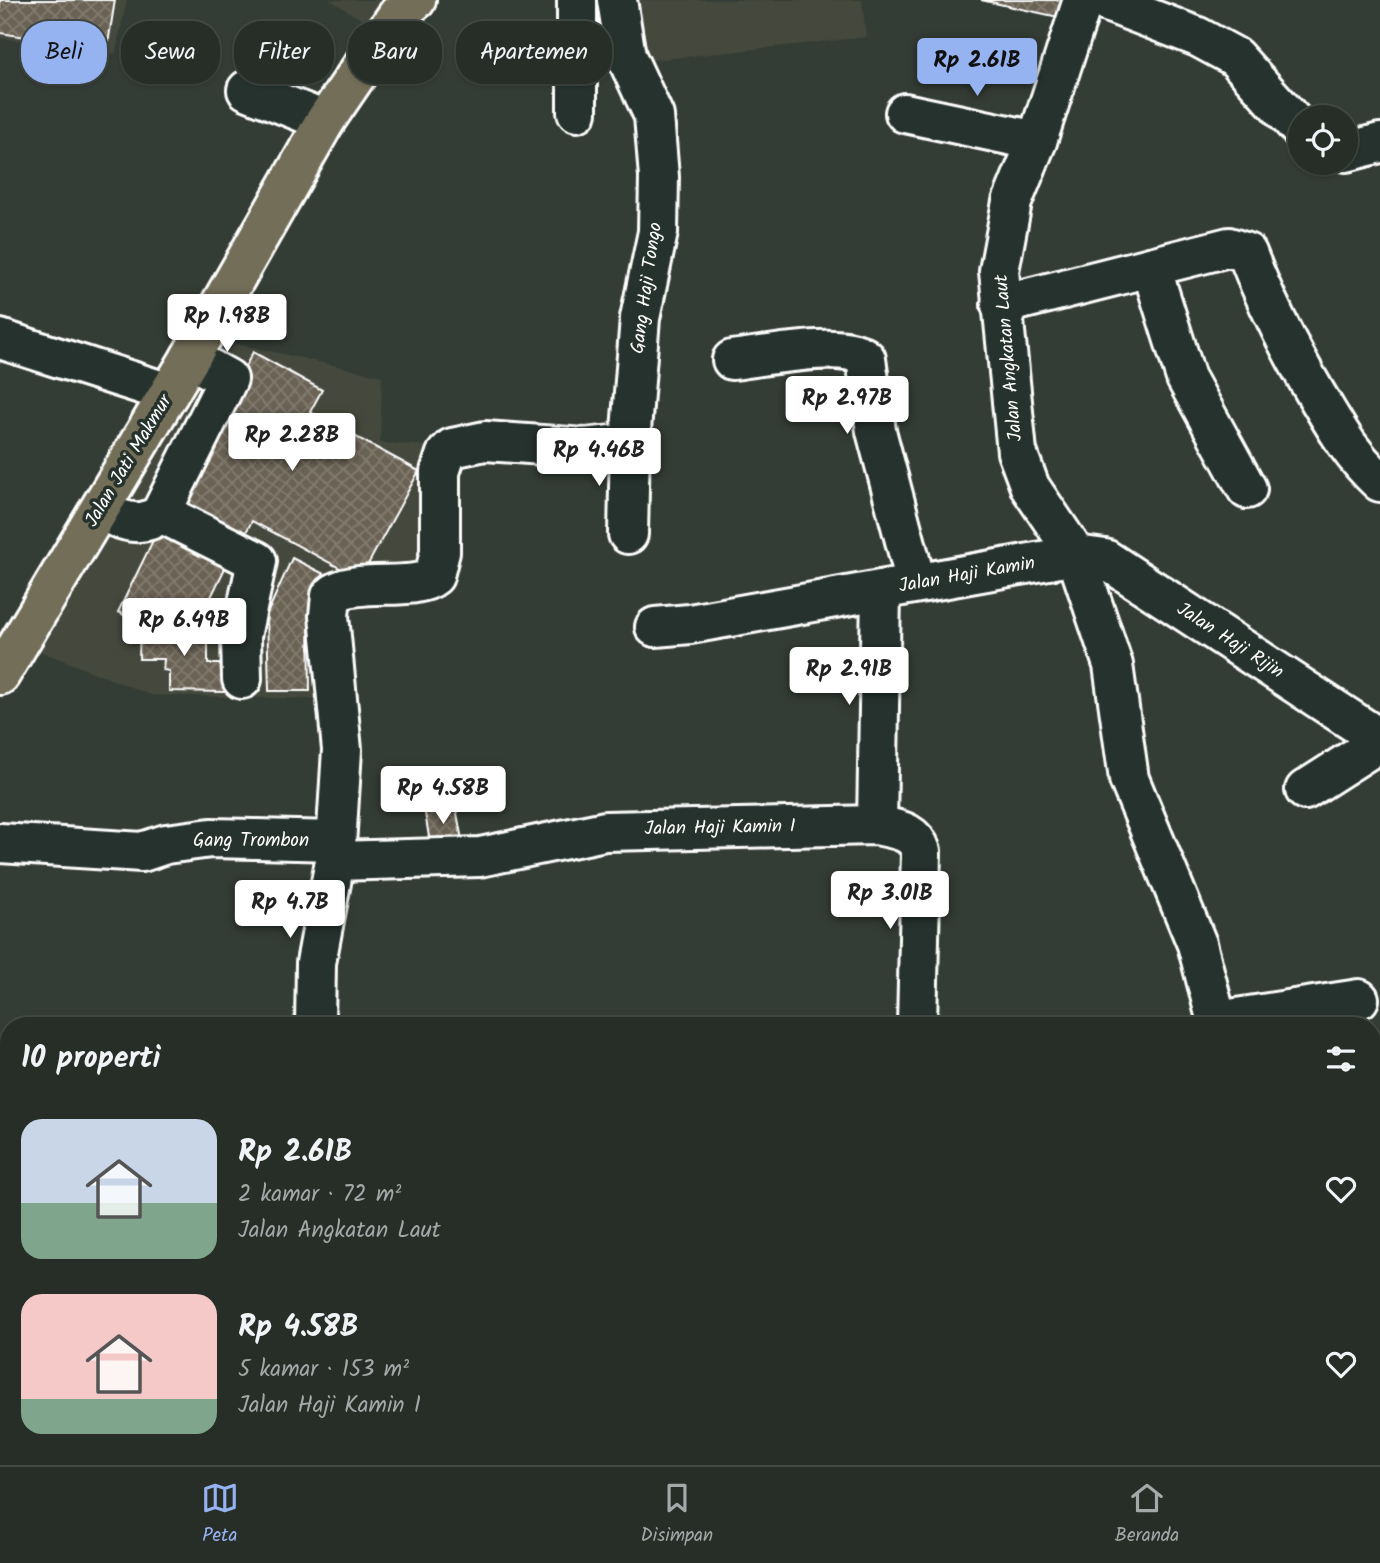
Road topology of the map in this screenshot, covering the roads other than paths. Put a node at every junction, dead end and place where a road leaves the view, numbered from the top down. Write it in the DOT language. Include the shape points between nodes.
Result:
graph roads {
  1 [pos="416,0"];
  2 [pos="577,0"];
  3 [pos="617,0"];
  4 [pos="1083,0"];
  5 [pos="1102,0"];
  6 [pos="247,90"];
  7 [pos="577,112"];
  8 [pos="905,113"];
  9 [pos="1288,116"];
  10 [pos="325,121"];
  11 [pos="1037,141"];
  12 [pos="1380,143"];
  13 [pos="1358,149"];
  14 [pos="1151,267"];
  15 [pos="1001,305"];
  16 [pos="0,340"];
  17 [pos="190,358"];
  18 [pos="732,360"];
  19 [pos="169,394"];
  20 [pos="630,443"];
  21 [pos="1380,482"];
  22 [pos="1247,489"];
  23 [pos="100,511"];
  24 [pos="161,513"];
  25 [pos="628,534"];
  26 [pos="1076,555"];
  27 [pos="899,586"];
  28 [pos="654,626"];
  29 [pos="0,675"];
  30 [pos="242,679"];
  31 [pos="1380,740"];
  32 [pos="1305,790"];
  33 [pos="877,825"];
  34 [pos="0,843"];
  35 [pos="335,851"];
  36 [pos="1359,999"];
  37 [pos="315,1017"];
  38 [pos="917,1017"];
  39 [pos="1215,1017"];
  40 [pos="1252,1017"];
  1 -- 10 [label="main road, Jalan Jati Makmur" via="398,14"];
  2 -- 7 [label="street"];
  3 -- 20 [label="street, Gang Haji Tongo" via="626,56 654,116 659,177 658,232 640,318"];
  4 -- 11 [label="street, Jalan Angkatan Laut"];
  5 -- 9 [label="street" via="1198,37 1235,57"];
  6 -- 10 [label="street"];
  8 -- 11 [label="street"];
  10 -- 17 [label="main road, Jalan Jati Makmur"];
  11 -- 15 [label="street, Jalan Angkatan Laut" via="1012,202 999,271"];
  12 -- 13 [label="street"];
  14 -- 15 [label="street"];
  14 -- 21 [label="street" via="1229,247 1247,253 1285,341 1354,457"];
  14 -- 22 [label="street" via="1186,378"];
  15 -- 26 [label="street, Jalan Angkatan Laut" via="1017,452 1030,487"];
  16 -- 19 [label="street"];
  17 -- 19 [label="main road, Jalan Jati Makmur"];
  17 -- 24 [label="street" via="228,379"];
  18 -- 27 [label="street" via="818,350 864,356 888,481"];
  19 -- 23 [label="main road, Jalan Jati Makmur"];
  20 -- 25 [label="street, Gang Haji Tongo"];
  20 -- 35 [label="street" via="585,448 485,441 452,448 440,472 440,552 434,576 424,582 354,587 331,596 342,750"];
  23 -- 24 [label="street" via="130,522 146,522"];
  23 -- 29 [label="main road, Jalan Jati Makmur"];
  24 -- 30 [label="street" via="257,561 241,636"];
  26 -- 27 [label="street, Jalan Haji Kamin"];
  26 -- 31 [label="street, Jalan Haji Rijin" via="1105,559"];
  26 -- 39 [label="street, Jalan Angkatan Laut" via="1113,664 1129,779 1197,944"];
  27 -- 28 [label="street" via="690,624"];
  27 -- 33 [label="street, Jalan Haji Kamin"];
  31 -- 32 [label="street"];
  33 -- 35 [label="street, Jalan Haji Kamin I" via="605,831 480,857"];
  33 -- 38 [label="street, Jalan Haji Kamin I" via="909,833 917,838 921,851"];
  34 -- 35 [label="street, Gang Trombon" via="142,852 211,838"];
  35 -- 37 [label="street" via="316,963"];
  36 -- 40 [label="street"];
}
